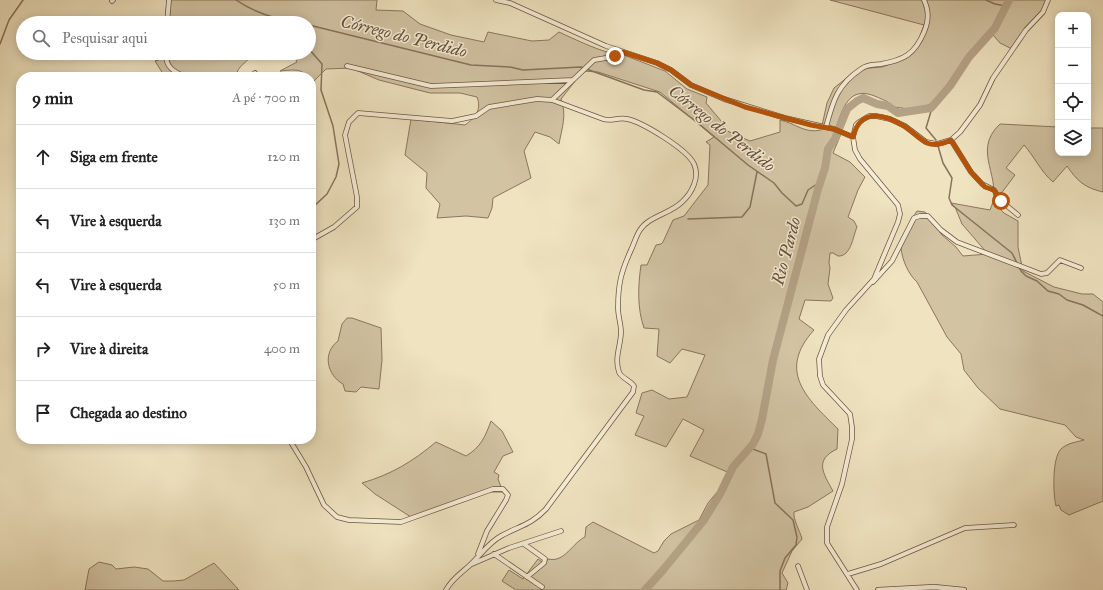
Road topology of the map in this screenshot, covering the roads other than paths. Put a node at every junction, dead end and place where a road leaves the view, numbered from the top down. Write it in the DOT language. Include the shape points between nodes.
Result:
graph roads {
  1 [pos="169,0"];
  2 [pos="496,0"];
  3 [pos="924,0"];
  4 [pos="1048,0"];
  5 [pos="168,16"];
  6 [pos="623,52"];
  7 [pos="166,60"];
  8 [pos="347,66"];
  9 [pos="178,72"];
  10 [pos="574,80"];
  11 [pos="552,100"];
  12 [pos="826,127"];
  13 [pos="853,137"];
  14 [pos="951,140"];
  15 [pos="1018,215"];
  16 [pos="316,237"];
  17 [pos="1081,268"];
  18 [pos="870,285"];
  19 [pos="292,444"];
  20 [pos="1014,525"];
  21 [pos="561,531"];
  22 [pos="524,544"];
  23 [pos="494,554"];
  24 [pos="477,557"];
  25 [pos="470,565"];
  26 [pos="798,566"];
  27 [pos="848,574"];
  28 [pos="527,577"];
  29 [pos="542,587"];
  30 [pos="900,589"];
  31 [pos="446,590"];
  32 [pos="807,590"];
  33 [pos="857,590"];
  34 [pos="878,590"];
  35 [pos="964,590"];
  1 -- 5 [label="street"];
  2 -- 6 [label="street" via="510,3"];
  3 -- 12 [label="street" via="928,19 917,48 909,56 864,67 849,78 836,94"];
  4 -- 14 [label="street" via="1043,12 1026,30 993,78 980,105"];
  6 -- 10 [label="street" via="594,60"];
  6 -- 12 [label="street" via="671,70 691,85 724,99 785,118"];
  7 -- 9 [label="street" via="169,67"];
  8 -- 10 [label="street" via="431,86"];
  10 -- 11 [label="street"];
  11 -- 16 [label="street" via="537,99 489,107 476,116 452,121 358,113 349,122 345,135 358,197 357,208 334,227"];
  11 -- 24 [label="street" via="603,120 623,118 654,131 690,158 694,164 696,178 682,202 648,222 640,230 621,271 618,365 622,376 634,386 630,399 543,513 527,525 501,536"];
  12 -- 13 [label="street"];
  13 -- 14 [label="street" via="859,122 869,116 876,116 905,126 926,142 937,144"];
  13 -- 18 [label="street" via="855,150 860,159 900,209 898,222"];
  14 -- 15 [label="street" via="971,172 982,184 994,190 1001,201"];
  17 -- 18 [label="street" via="1060,260 1047,273 1041,274 957,242 924,215 914,218 887,268"];
  18 -- 27 [label="street" via="846,310 828,335 819,359 823,385 850,414 852,427 852,439 842,484 826,535 830,548"];
  19 -- 24 [label="street" via="324,505 333,514 343,518 400,522 493,489 503,489 508,495 487,531"];
  20 -- 27 [label="street" via="965,528 888,561"];
  21 -- 22 [label="street"];
  22 -- 23 [label="street"];
  22 -- 28 [label="street" via="545,559 544,563"];
  23 -- 25 [label="street"];
  23 -- 28 [label="street"];
  24 -- 25 [label="street"];
  25 -- 31 [label="street" via="452,580"];
  26 -- 32 [label="street"];
  27 -- 33 [label="street"];
  28 -- 29 [label="street"];
  30 -- 34 [label="street"];
  30 -- 35 [label="street" via="934,587"];
}
